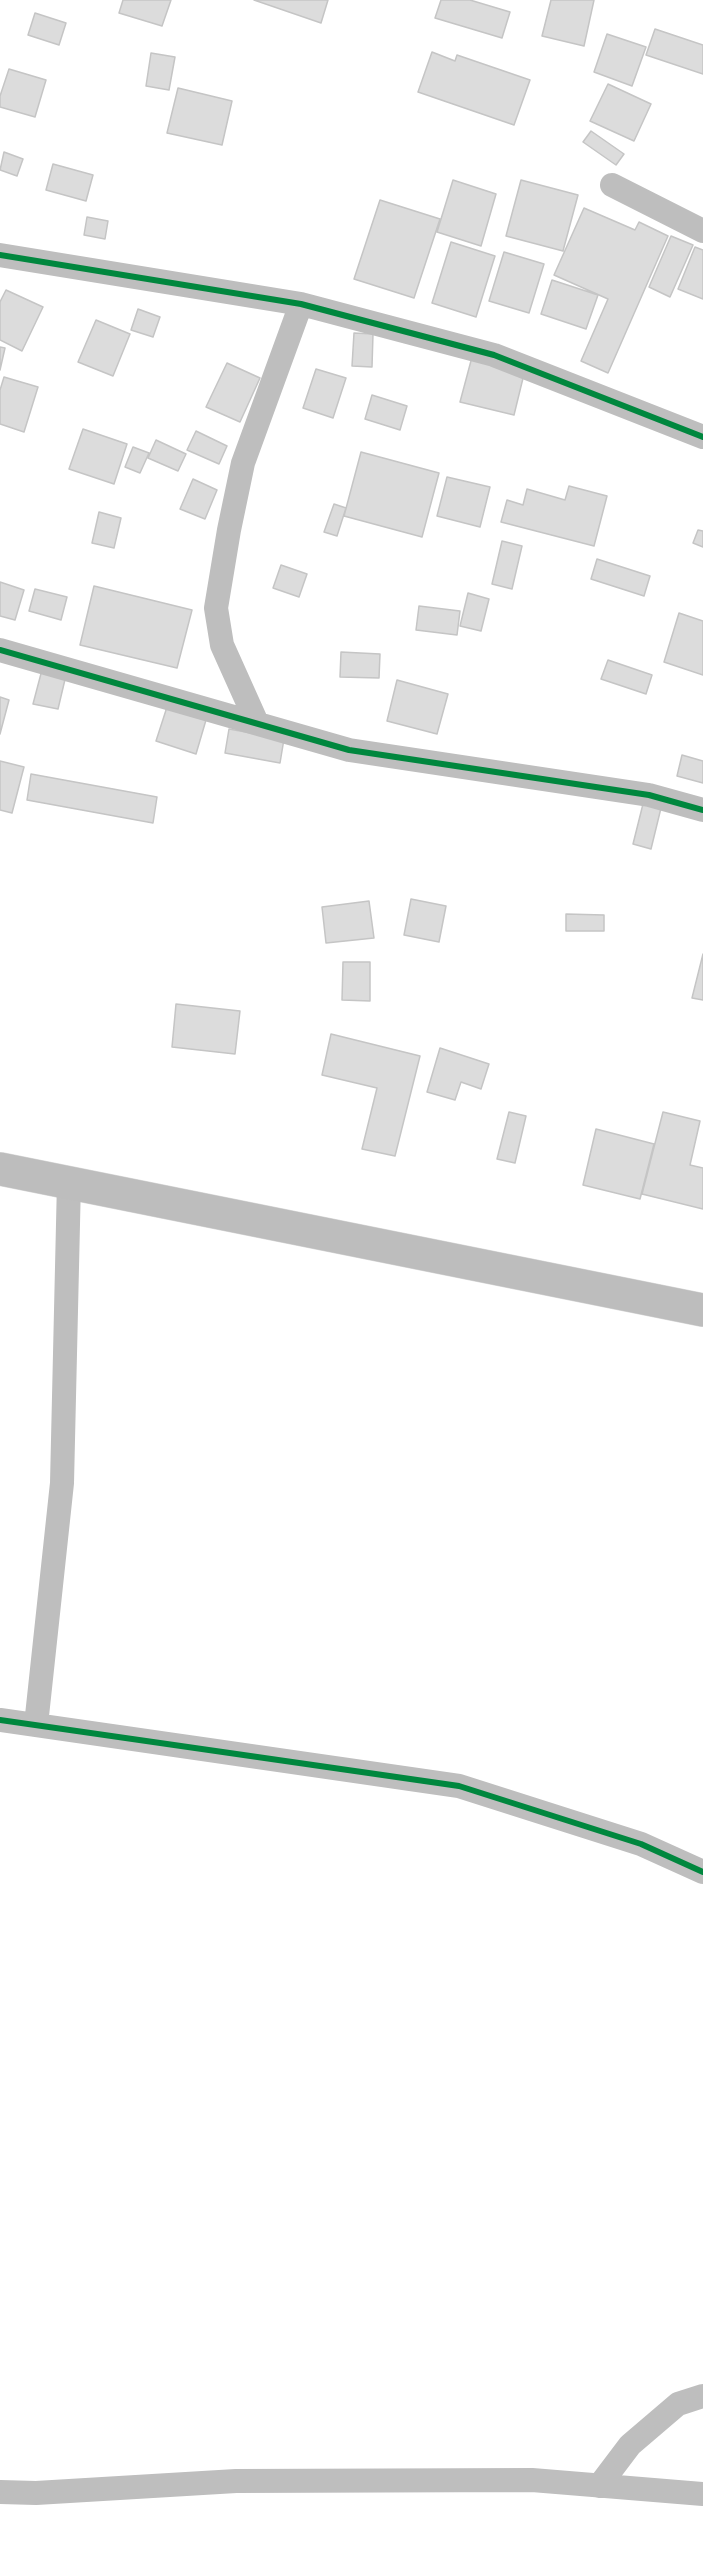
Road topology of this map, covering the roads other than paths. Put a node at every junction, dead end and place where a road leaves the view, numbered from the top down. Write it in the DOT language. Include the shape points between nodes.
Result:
graph roads {
  1 [pos="612,185"];
  2 [pos="703,231"];
  3 [pos="0,255"];
  4 [pos="302,304"];
  5 [pos="703,437"];
  6 [pos="0,650"];
  7 [pos="257,723"];
  8 [pos="703,810"];
  9 [pos="0,1169"];
  10 [pos="69,1181"];
  11 [pos="703,1310"];
  12 [pos="0,1720"];
  13 [pos="36,1725"];
  14 [pos="703,1872"];
  15 [pos="703,2396"];
  16 [pos="599,2486"];
  17 [pos="0,2492"];
  18 [pos="703,2494"];
  1 -- 2 [label="street"];
  3 -- 4 [label="street"];
  4 -- 5 [label="street" via="494,356"];
  4 -- 7 [label="street" via="243,463 216,608 222,645"];
  6 -- 7 [label="street"];
  7 -- 8 [label="street" via="349,750 649,795"];
  9 -- 10 [label="main road"];
  10 -- 11 [label="main road"];
  10 -- 13 [label="street" via="62,1483"];
  12 -- 13 [label="street"];
  13 -- 14 [label="street" via="459,1786 641,1844"];
  15 -- 16 [label="street" via="678,2404 630,2445"];
  16 -- 17 [label="street" via="532,2481 248,2481"];
  16 -- 18 [label="street"];
}
